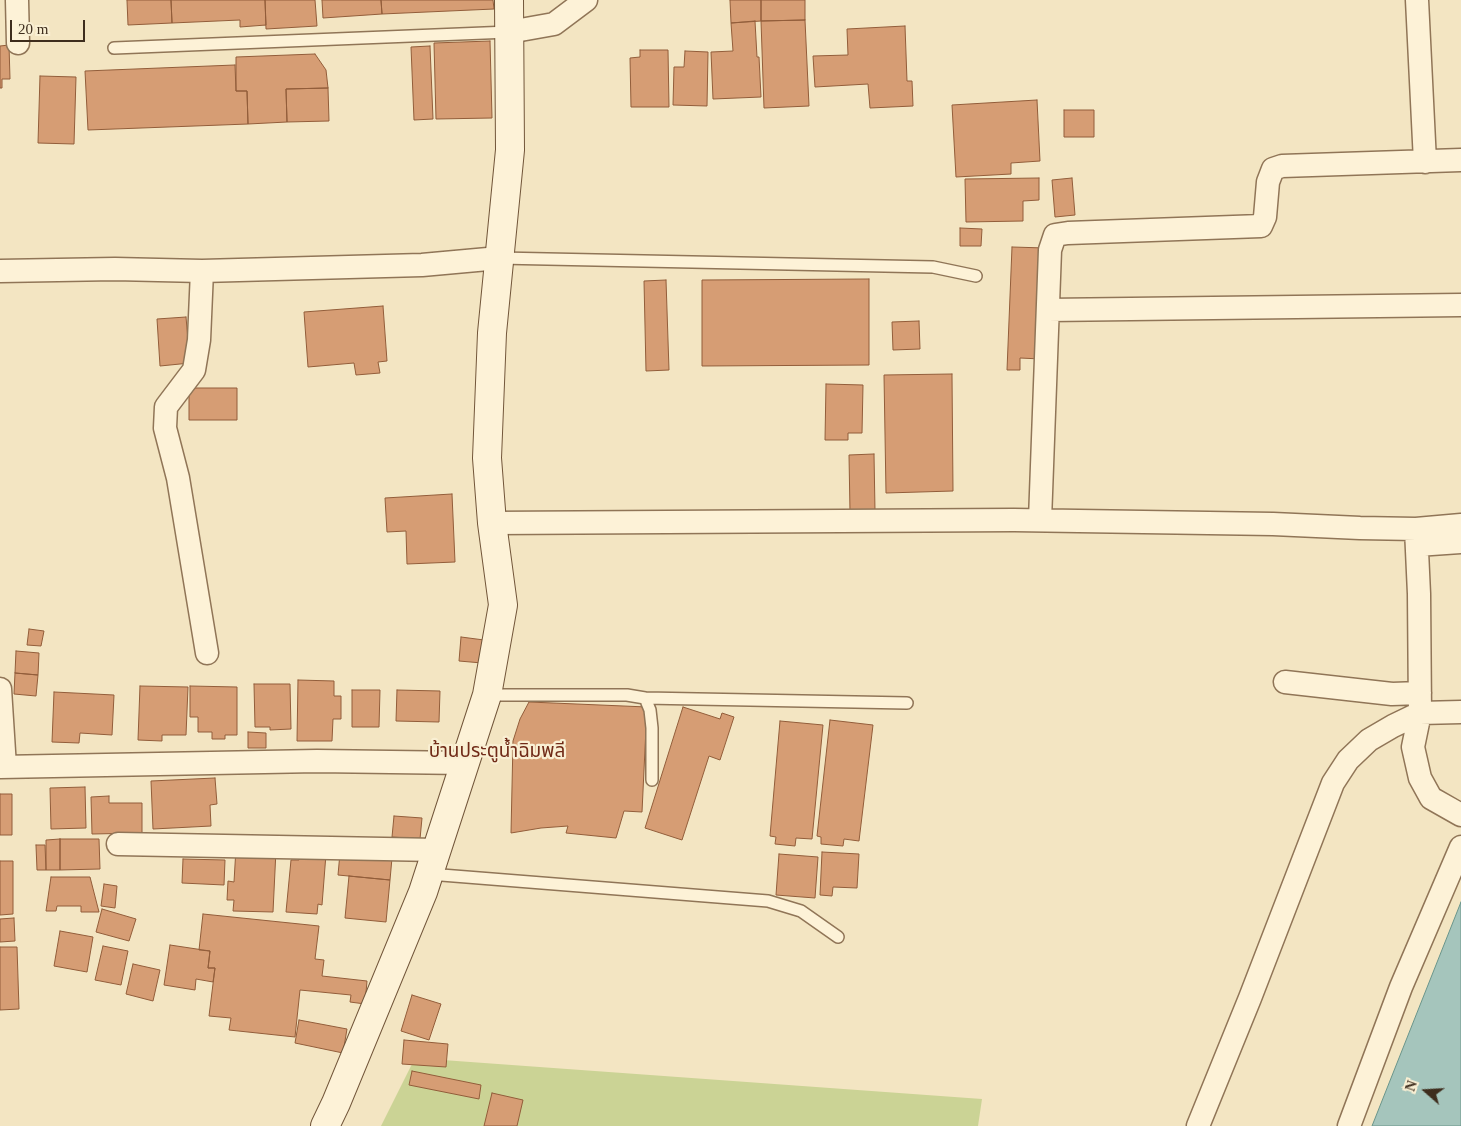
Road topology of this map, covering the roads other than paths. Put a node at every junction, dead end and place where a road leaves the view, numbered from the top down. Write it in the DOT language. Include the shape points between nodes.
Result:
graph roads {
  1 [pos="17,0"];
  2 [pos="509,0"];
  3 [pos="586,0"];
  4 [pos="1416,0"];
  5 [pos="509,32"];
  6 [pos="18,43"];
  7 [pos="114,48"];
  8 [pos="1461,160"];
  9 [pos="1425,162"];
  10 [pos="499,258"];
  11 [pos="0,271"];
  12 [pos="202,271"];
  13 [pos="976,276"];
  14 [pos="1461,304"];
  15 [pos="1048,310"];
  16 [pos="1040,520"];
  17 [pos="492,523"];
  18 [pos="1461,525"];
  19 [pos="1416,537"];
  20 [pos="1461,542"];
  21 [pos="207,653"];
  22 [pos="1285,682"];
  23 [pos="0,690"];
  24 [pos="487,695"];
  25 [pos="645,698"];
  26 [pos="1420,703"];
  27 [pos="907,704"];
  28 [pos="1461,712"];
  29 [pos="465,763"];
  30 [pos="3,767"];
  31 [pos="652,780"];
  32 [pos="1461,815"];
  33 [pos="118,844"];
  34 [pos="1461,847"];
  35 [pos="433,862"];
  36 [pos="838,937"];
  37 [pos="325,1126"];
  38 [pos="1198,1126"];
  39 [pos="1348,1126"];
  1 -- 6 [label="street"];
  2 -- 5 [label="street"];
  3 -- 5 [label="street" via="554,24"];
  4 -- 9 [label="street"];
  5 -- 7 [label="lane"];
  5 -- 10 [label="street" via="510,150"];
  8 -- 9 [label="street"];
  9 -- 15 [label="street" via="1282,166 1273,169 1261,226 1054,235 1050,250"];
  10 -- 12 [label="street" via="422,265"];
  10 -- 13 [label="lane" via="932,267"];
  10 -- 17 [label="street" via="492,333 488,448"];
  11 -- 12 [label="street"];
  12 -- 21 [label="street" via="199,340 194,370 166,407 165,428 178,478"];
  14 -- 15 [label="street"];
  15 -- 16 [label="street"];
  16 -- 17 [label="street"];
  16 -- 19 [label="street" via="1273,524 1360,528"];
  17 -- 24 [label="street" via="503,605"];
  18 -- 19 [label="street"];
  19 -- 20 [label="street"];
  19 -- 26 [label="street" via="1420,594"];
  22 -- 26 [label="street" via="1385,694"];
  23 -- 30 [label="street"];
  24 -- 25 [label="lane" via="627,695"];
  24 -- 29 [label="street"];
  25 -- 27 [label="lane"];
  25 -- 31 [label="lane" via="652,728"];
  26 -- 28 [label="street"];
  26 -- 32 [label="street" via="1413,747 1420,778 1430,798"];
  26 -- 38 [label="street" via="1369,740 1348,760 1333,784"];
  29 -- 30 [label="street" via="317,761"];
  29 -- 35 [label="street"];
  33 -- 35 [label="street"];
  34 -- 39 [label="street" via="1400,988"];
  35 -- 36 [label="lane" via="768,901 801,911"];
  35 -- 37 [label="street" via="412,920"];
}
